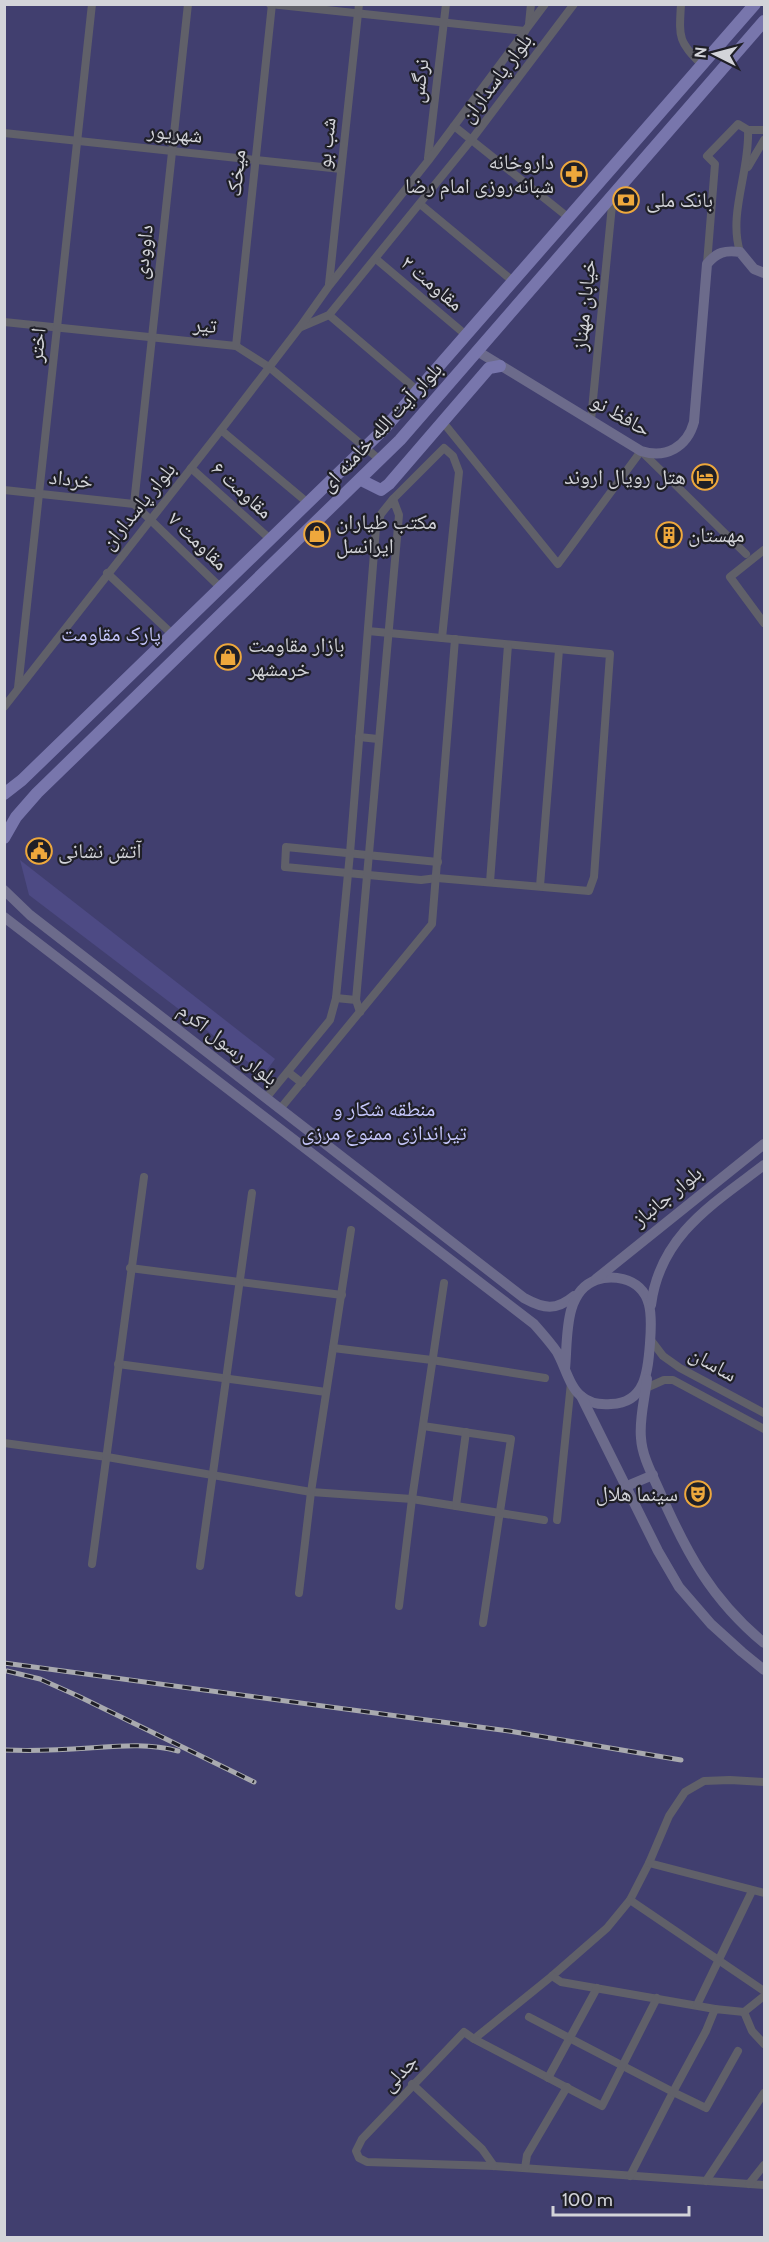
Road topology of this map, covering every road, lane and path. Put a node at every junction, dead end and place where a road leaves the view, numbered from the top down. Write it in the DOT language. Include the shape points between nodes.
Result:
graph roads {
  1 [pos="92,4"];
  2 [pos="188,4"];
  3 [pos="358,4"];
  4 [pos="446,4"];
  5 [pos="531,4"];
  6 [pos="545,4"];
  7 [pos="574,4"];
  8 [pos="681,4"];
  9 [pos="755,4"];
  10 [pos="272,5"];
  11 [pos="358,14"];
  12 [pos="765,21"];
  13 [pos="444,23"];
  14 [pos="527,29"];
  15 [pos="702,65"];
  16 [pos="689,80"];
  17 [pos="702,92"];
  18 [pos="454,126"];
  19 [pos="748,130"];
  20 [pos="765,130"];
  21 [pos="4,133"];
  22 [pos="472,139"];
  23 [pos="76,140"];
  24 [pos="765,140"];
  25 [pos="172,151"];
  26 [pos="256,160"];
  27 [pos="428,161"];
  28 [pos="341,169"];
  29 [pos="743,177"];
  30 [pos="613,194"];
  31 [pos="420,204"];
  32 [pos="569,218"];
  33 [pos="740,252"];
  34 [pos="375,259"];
  35 [pos="707,264"];
  36 [pos="765,273"];
  37 [pos="514,282"];
  38 [pos="329,286"];
  39 [pos="329,315"];
  40 [pos="4,322"];
  41 [pos="300,327"];
  42 [pos="57,328"];
  43 [pos="466,335"];
  44 [pos="152,337"];
  45 [pos="236,346"];
  46 [pos="477,351"];
  47 [pos="500,366"];
  48 [pos="269,367"];
  49 [pos="418,391"];
  50 [pos="591,420"];
  51 [pos="442,422"];
  52 [pos="221,430"];
  53 [pos="367,447"];
  54 [pos="641,451"];
  55 [pos="380,460"];
  56 [pos="191,468"];
  57 [pos="361,480"];
  58 [pos="4,490"];
  59 [pos="39,494"];
  60 [pos="393,499"];
  61 [pos="308,503"];
  62 [pos="134,504"];
  63 [pos="151,521"];
  64 [pos="270,539"];
  65 [pos="765,550"];
  66 [pos="746,554"];
  67 [pos="107,573"];
  68 [pos="221,588"];
  69 [pos="765,623"];
  70 [pos="368,631"];
  71 [pos="387,633"];
  72 [pos="172,634"];
  73 [pos="442,638"];
  74 [pos="455,639"];
  75 [pos="508,645"];
  76 [pos="560,650"];
  77 [pos="18,690"];
  78 [pos="4,707"];
  79 [pos="360,737"];
  80 [pos="378,739"];
  81 [pos="4,794"];
  82 [pos="4,838"];
  83 [pos="350,853"];
  84 [pos="368,854"];
  85 [pos="438,862"];
  86 [pos="348,873"];
  87 [pos="367,874"];
  88 [pos="437,878"];
  89 [pos="490,882"];
  90 [pos="540,886"];
  91 [pos="4,890"];
  92 [pos="4,917"];
  93 [pos="336,998"];
  94 [pos="356,1000"];
  95 [pos="360,1012"];
  96 [pos="288,1071"];
  97 [pos="302,1083"];
  98 [pos="266,1098"];
  99 [pos="280,1109"];
  100 [pos="297,1122"];
  101 [pos="287,1134"];
  102 [pos="765,1144"];
  103 [pos="765,1165"];
  104 [pos="144,1177"];
  105 [pos="252,1193"];
  106 [pos="351,1230"];
  107 [pos="130,1268"];
  108 [pos="594,1280"];
  109 [pos="239,1282"];
  110 [pos="444,1283"];
  111 [pos="579,1292"];
  112 [pos="342,1294"];
  113 [pos="651,1308"];
  114 [pos="650,1339"];
  115 [pos="333,1348"];
  116 [pos="432,1360"];
  117 [pos="118,1364"];
  118 [pos="565,1369"];
  119 [pos="649,1369"];
  120 [pos="226,1378"];
  121 [pos="545,1378"];
  122 [pos="571,1382"];
  123 [pos="646,1388"];
  124 [pos="326,1392"];
  125 [pos="580,1396"];
  126 [pos="765,1413"];
  127 [pos="423,1426"];
  128 [pos="765,1429"];
  129 [pos="466,1432"];
  130 [pos="4,1443"];
  131 [pos="106,1457"];
  132 [pos="212,1474"];
  133 [pos="652,1475"];
  134 [pos="627,1486"];
  135 [pos="311,1492"];
  136 [pos="412,1499"];
  137 [pos="456,1506"];
  138 [pos="500,1513"];
  139 [pos="544,1520"];
  140 [pos="557,1520"];
  141 [pos="92,1564"];
  142 [pos="200,1566"];
  143 [pos="299,1593"];
  144 [pos="399,1606"];
  145 [pos="483,1623"];
  146 [pos="765,1643"];
  147 [pos="765,1670"];
  148 [pos="765,1782"];
  149 [pos="649,1863"];
  150 [pos="752,1891"];
  151 [pos="765,1893"];
  152 [pos="630,1900"];
  153 [pos="720,1961"];
  154 [pos="552,1976"];
  155 [pos="597,1988"];
  156 [pos="765,1991"];
  157 [pos="765,1996"];
  158 [pos="657,1998"];
  159 [pos="697,2005"];
  160 [pos="716,2008"];
  161 [pos="744,2012"];
  162 [pos="529,2017"];
  163 [pos="570,2037"];
  164 [pos="474,2039"];
  165 [pos="765,2044"];
  166 [pos="738,2051"];
  167 [pos="622,2065"];
  168 [pos="548,2078"];
  169 [pos="412,2084"];
  170 [pos="567,2087"];
  171 [pos="673,2092"];
  172 [pos="765,2093"];
  173 [pos="765,2165"];
  174 [pos="494,2166"];
  175 [pos="525,2168"];
  176 [pos="630,2176"];
  177 [pos="706,2181"];
  178 [pos="748,2184"];
  179 [pos="765,2185"];
  1 -- 23 [label="street, اختر"];
  2 -- 25 [label="street, داوودی"];
  3 -- 11 [label="street, شب بو"];
  4 -- 13 [label="street, نرگس"];
  5 -- 14 [label="street"];
  6 -- 14 [label="street, بلوار پاسداران"];
  7 -- 22 [label="street, بلوار پاسداران"];
  8 -- 15 [label="street" via="680,34 684,46"];
  9 -- 15 [label="main road, بلوار آیت الله خامنه ای"];
  10 -- 11 [label="street"];
  10 -- 26 [label="street, میخک"];
  11 -- 13 [label="street"];
  11 -- 28 [label="street, شب بو"];
  12 -- 17 [label="main road, بلوار آیت الله خامنه ای"];
  13 -- 14 [label="street"];
  13 -- 27 [label="street, نرگس"];
  14 -- 18 [label="street, بلوار پاسداران"];
  15 -- 16 [label="main road, بلوار آیت الله خامنه ای"];
  16 -- 17 [label="main road"];
  16 -- 32 [label="main road, بلوار آیت الله خامنه ای"];
  17 -- 30 [label="main road, بلوار آیت الله خامنه ای"];
  18 -- 22 [label="street"];
  18 -- 27 [label="street, بلوار پاسداران"];
  19 -- 20 [label="street"];
  19 -- 29 [label="street"];
  19 -- 35 [label="street" via="738,124 707,156 715,164"];
  21 -- 23 [label="street, شهریور"];
  22 -- 31 [label="street, بلوار پاسداران"];
  22 -- 32 [label="street"];
  23 -- 25 [label="street, شهریور"];
  23 -- 42 [label="street, اختر"];
  24 -- 29 [label="street"];
  25 -- 26 [label="street, شهریور"];
  25 -- 44 [label="street, داوودی"];
  26 -- 28 [label="street, شهریور"];
  26 -- 45 [label="street, میخک"];
  27 -- 38 [label="street, بلوار پاسداران"];
  28 -- 38 [label="street, شب بو"];
  29 -- 33 [label="street" via="736,225"];
  30 -- 46 [label="main road, بلوار آیت الله خامنه ای"];
  30 -- 50 [label="street, خیابان مهناز"];
  31 -- 34 [label="street, بلوار پاسداران"];
  31 -- 37 [label="street"];
  32 -- 37 [label="main road, بلوار آیت الله خامنه ای"];
  33 -- 35 [label="main road" via="722,252"];
  33 -- 36 [label="main road" via="754,269"];
  34 -- 39 [label="street, بلوار پاسداران"];
  34 -- 43 [label="street, مقاومت ۲"];
  35 -- 54 [label="main road, حافظ نو" via="691,432 675,450 662,454"];
  37 -- 43 [label="main road, بلوار آیت الله خامنه ای"];
  38 -- 41 [label="street, بلوار پاسداران"];
  39 -- 41 [label="street, بلوار پاسداران"];
  39 -- 49 [label="street"];
  40 -- 42 [label="street, تیر"];
  41 -- 48 [label="street, بلوار پاسداران"];
  42 -- 44 [label="street, تیر"];
  42 -- 59 [label="street, اختر"];
  43 -- 49 [label="main road, بلوار آیت الله خامنه ای"];
  44 -- 45 [label="street, تیر"];
  44 -- 62 [label="street, داوودی"];
  45 -- 48 [label="street, تیر"];
  46 -- 47 [label="main road, حافظ نو"];
  46 -- 55 [label="main road, بلوار آیت الله خامنه ای"];
  47 -- 50 [label="main road, حافظ نو"];
  47 -- 51 [label="main road" via="489,368"];
  48 -- 52 [label="street, بلوار پاسداران"];
  48 -- 53 [label="street, تیر"];
  49 -- 53 [label="main road, بلوار آیت الله خامنه ای"];
  50 -- 54 [label="main road, حافظ نو"];
  51 -- 54 [label="street" via="558,564"];
  51 -- 57 [label="main road" via="381,490"];
  52 -- 56 [label="street, بلوار پاسداران"];
  52 -- 61 [label="street"];
  53 -- 55 [label="street, تیر"];
  53 -- 61 [label="main road, بلوار آیت الله خامنه ای"];
  54 -- 66 [label="street"];
  55 -- 57 [label="main road, بلوار آیت الله خامنه ای"];
  56 -- 63 [label="street, بلوار پاسداران"];
  56 -- 64 [label="street, مقاومت ۶"];
  57 -- 82 [label="main road, بلوار آیت الله خامنه ای" via="37,793"];
  58 -- 59 [label="street, خرداد"];
  59 -- 62 [label="street, خرداد"];
  59 -- 77 [label="street, اختر"];
  60 -- 70 [label="street" via="376,528"];
  60 -- 71 [label="street" via="399,515"];
  60 -- 73 [label="street" via="444,448 453,456 459,472"];
  61 -- 64 [label="main road, بلوار آیت الله خامنه ای"];
  62 -- 63 [label="street, مقاومت ۷"];
  63 -- 67 [label="street, بلوار پاسداران"];
  63 -- 68 [label="street, مقاومت ۷"];
  64 -- 68 [label="main road, بلوار آیت الله خامنه ای"];
  65 -- 69 [label="street" via="730,578"];
  67 -- 72 [label="street"];
  67 -- 77 [label="street, بلوار پاسداران"];
  68 -- 72 [label="main road, بلوار آیت الله خامنه ای"];
  70 -- 71 [label="street"];
  70 -- 79 [label="street"];
  71 -- 73 [label="street"];
  71 -- 80 [label="street"];
  72 -- 81 [label="main road, بلوار آیت الله خامنه ای"];
  73 -- 74 [label="street"];
  74 -- 75 [label="street"];
  74 -- 85 [label="street"];
  75 -- 76 [label="street"];
  75 -- 89 [label="street"];
  76 -- 90 [label="street"];
  76 -- 90 [label="street" via="610,654 594,878 589,891"];
  77 -- 78 [label="street, بلوار پاسداران"];
  79 -- 80 [label="street"];
  79 -- 83 [label="street"];
  80 -- 84 [label="street"];
  83 -- 84 [label="street"];
  83 -- 86 [label="street"];
  83 -- 86 [label="street" via="286,847 285,867"];
  84 -- 85 [label="street"];
  84 -- 87 [label="street"];
  85 -- 88 [label="street"];
  86 -- 87 [label="street"];
  86 -- 93 [label="street"];
  87 -- 88 [label="street"];
  87 -- 94 [label="street"];
  88 -- 89 [label="street"];
  88 -- 95 [label="street" via="432,924"];
  89 -- 90 [label="street"];
  91 -- 98 [label="main road, بلوار رسول اکرم" via="30,915"];
  92 -- 101 [label="main road, بلوار رسول اکرم"];
  93 -- 94 [label="street"];
  93 -- 96 [label="street" via="330,1020"];
  94 -- 95 [label="street"];
  95 -- 97 [label="street"];
  96 -- 97 [label="street"];
  96 -- 98 [label="street"];
  97 -- 99 [label="street"];
  98 -- 99 [label="main road, بلوار رسول اکرم"];
  99 -- 100 [label="main road, بلوار رسول اکرم"];
  100 -- 101 [label="main road"];
  100 -- 111 [label="main road, بلوار رسول اکرم" via="524,1298 539,1306 552,1307 566,1303"];
  101 -- 118 [label="main road, بلوار رسول اکرم" via="534,1324"];
  102 -- 108 [label="main road, بلوار جانباز"];
  103 -- 113 [label="main road, بلوار جانباز" via="680,1234 657,1275"];
  104 -- 107 [label="street"];
  105 -- 109 [label="street"];
  106 -- 112 [label="street"];
  107 -- 109 [label="street"];
  107 -- 117 [label="street"];
  108 -- 111 [label="main road"];
  108 -- 113 [label="main road" via="607,1277 632,1282 647,1297"];
  109 -- 112 [label="street"];
  109 -- 120 [label="street"];
  110 -- 116 [label="street"];
  111 -- 118 [label="main road" via="572,1303"];
  112 -- 115 [label="street"];
  113 -- 114 [label="main road"];
  114 -- 119 [label="main road"];
  114 -- 126 [label="street, ساسان" via="663,1356 680,1368"];
  115 -- 116 [label="street"];
  115 -- 124 [label="street"];
  116 -- 121 [label="street"];
  116 -- 127 [label="street"];
  117 -- 120 [label="street"];
  117 -- 131 [label="street"];
  118 -- 122 [label="main road"];
  119 -- 123 [label="main road"];
  119 -- 125 [label="main road" via="638,1392 628,1400 605,1405"];
  120 -- 124 [label="street"];
  120 -- 132 [label="street"];
  122 -- 125 [label="main road"];
  122 -- 140 [label="street"];
  123 -- 128 [label="street, ساسان" via="673,1380"];
  123 -- 133 [label="main road" via="640,1438"];
  124 -- 135 [label="street"];
  125 -- 134 [label="main road"];
  127 -- 129 [label="street"];
  127 -- 136 [label="street"];
  129 -- 137 [label="street"];
  129 -- 138 [label="street" via="511,1438"];
  130 -- 131 [label="street"];
  131 -- 132 [label="street"];
  131 -- 141 [label="street"];
  132 -- 135 [label="street"];
  132 -- 142 [label="street"];
  133 -- 134 [label="main road"];
  133 -- 146 [label="main road" via="681,1540 703,1576 730,1610"];
  134 -- 147 [label="main road" via="679,1587 711,1624"];
  135 -- 136 [label="street"];
  135 -- 143 [label="street"];
  136 -- 137 [label="street"];
  136 -- 144 [label="street"];
  137 -- 138 [label="street"];
  138 -- 139 [label="street"];
  138 -- 145 [label="street"];
  148 -- 149 [label="street, جدلی" via="704,1781 684,1792"];
  149 -- 150 [label="street"];
  149 -- 152 [label="street, جدلی"];
  150 -- 151 [label="street"];
  150 -- 153 [label="street"];
  152 -- 153 [label="street"];
  152 -- 154 [label="street, جدلی" via="607,1928"];
  153 -- 156 [label="street"];
  153 -- 159 [label="street"];
  154 -- 155 [label="street" via="561,1982"];
  154 -- 164 [label="street, جدلی"];
  155 -- 158 [label="street"];
  155 -- 163 [label="street"];
  157 -- 161 [label="street"];
  158 -- 159 [label="street"];
  158 -- 167 [label="street"];
  159 -- 160 [label="street"];
  160 -- 161 [label="street"];
  160 -- 171 [label="street"];
  161 -- 165 [label="street" via="752,2031"];
  162 -- 163 [label="street"];
  163 -- 167 [label="street"];
  163 -- 168 [label="street"];
  164 -- 168 [label="street"];
  164 -- 169 [label="street, جدلی" via="464,2032"];
  166 -- 171 [label="street" via="706,2108"];
  167 -- 170 [label="street" via="602,2106"];
  167 -- 171 [label="street"];
  168 -- 170 [label="street"];
  169 -- 174 [label="street" via="482,2149"];
  169 -- 174 [label="street, جدلی" via="362,2139 357,2151 359,2158 367,2162"];
  170 -- 175 [label="street" via="526,2155"];
  171 -- 176 [label="street"];
  172 -- 177 [label="street"];
  173 -- 178 [label="street"];
  174 -- 175 [label="street, جدلی"];
  175 -- 176 [label="street, جدلی"];
  176 -- 177 [label="street, جدلی"];
  177 -- 178 [label="street, جدلی"];
  178 -- 179 [label="street, جدلی"];
}
